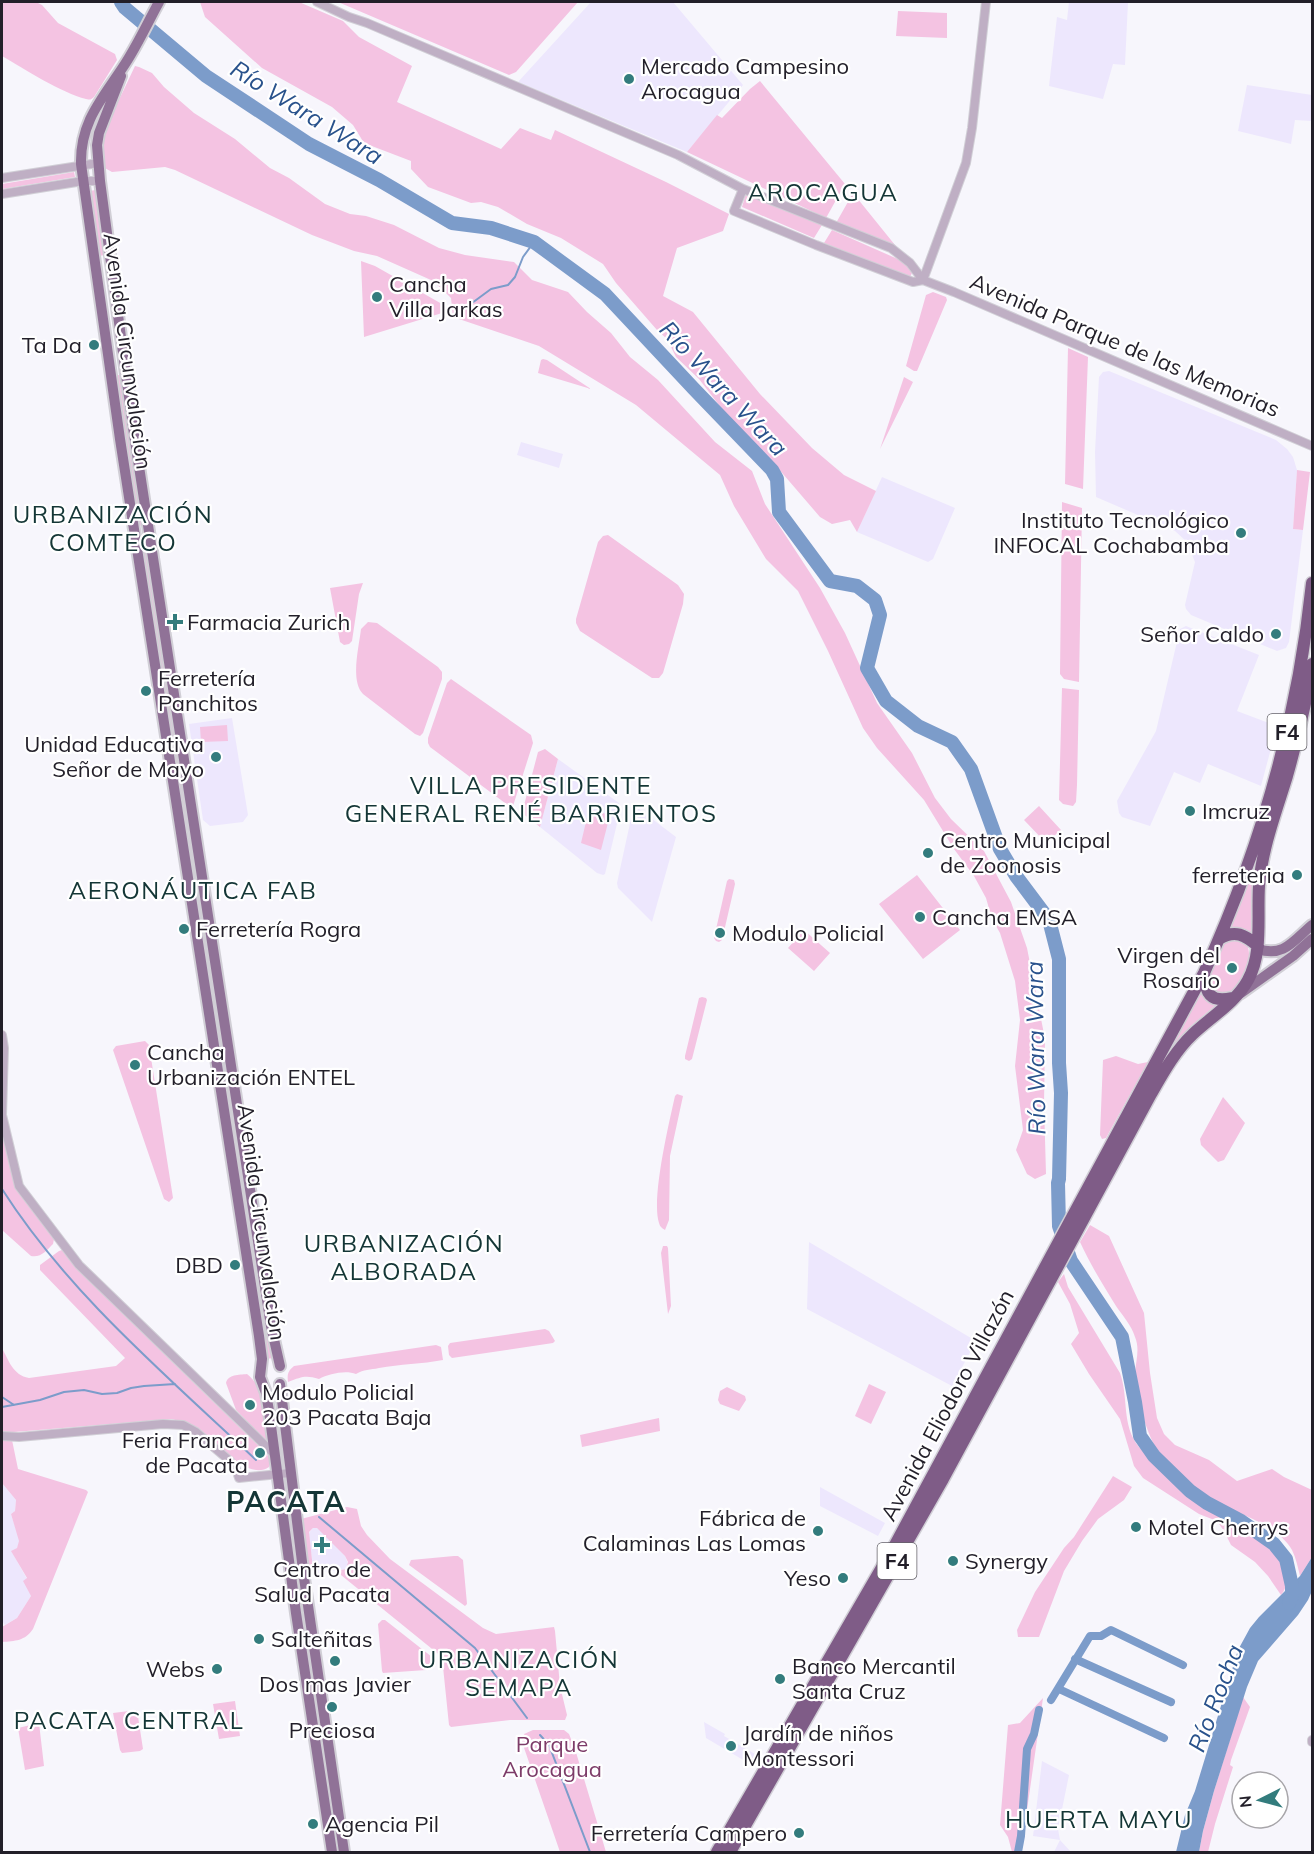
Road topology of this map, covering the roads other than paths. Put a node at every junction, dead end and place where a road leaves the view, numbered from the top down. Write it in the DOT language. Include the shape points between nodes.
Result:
graph roads {
  1 [pos="159,2"];
  2 [pos="317,2"];
  3 [pos="986,2"];
  4 [pos="127,62"];
  5 [pos="98,163"];
  6 [pos="81,164"];
  7 [pos="2,178"];
  8 [pos="83,181"];
  9 [pos="100,181"];
  10 [pos="742,189"];
  11 [pos="2,194"];
  12 [pos="923,280"];
  13 [pos="1312,446"];
  14 [pos="1312,583"];
  15 [pos="1312,664"];
  16 [pos="1312,925"];
  17 [pos="1219,939"];
  18 [pos="1312,939"];
  19 [pos="1258,947"];
  20 [pos="1289,952"];
  21 [pos="1203,973"];
  22 [pos="1234,997"];
  23 [pos="2,1035"];
  24 [pos="1075,1224"];
  25 [pos="280,1366"];
  26 [pos="262,1368"];
  27 [pos="263,1384"];
  28 [pos="280,1384"];
  29 [pos="2,1436"];
  30 [pos="275,1455"];
  31 [pos="290,1473"];
  32 [pos="278,1475"];
  33 [pos="332,1852"];
  34 [pos="344,1852"];
  35 [pos="717,1852"];
  36 [pos="730,1852"];
  1 -- 4 [label="main road, Avenida Circunvalación"];
  2 -- 10 [label="street" via="678,155"];
  3 -- 12 [label="street" via="966,163"];
  4 -- 5 [label="main road, Avenida Circunvalación" via="99,133"];
  4 -- 6 [label="main road, Avenida Circunvalación" via="87,122"];
  5 -- 6 [label="street"];
  5 -- 9 [label="main road, Avenida Circunvalación"];
  6 -- 7 [label="street"];
  6 -- 8 [label="main road, Avenida Circunvalación"];
  8 -- 9 [label="street"];
  8 -- 11 [label="street"];
  8 -- 26 [label="main road, Avenida Circunvalación"];
  9 -- 25 [label="main road, Avenida Circunvalación" via="143,498"];
  10 -- 12 [label="street" via="891,248"];
  10 -- 12 [label="street" via="735,211 913,282"];
  12 -- 13 [label="street, Avenida Parque de las Memorias"];
  14 -- 17 [label="highway, F4" via="1301,664 1281,756 1244,876"];
  15 -- 19 [label="highway, F4" via="1288,772 1263,851"];
  16 -- 20 [label="main road"];
  17 -- 19 [label="highway" via="1231,933 1240,934"];
  17 -- 21 [label="highway, F4"];
  18 -- 20 [label="main road"];
  19 -- 20 [label="main road" via="1273,953"];
  19 -- 22 [label="highway, F4" via="1249,979"];
  20 -- 22 [label="main road"];
  21 -- 22 [label="highway" via="1204,985 1212,997"];
  21 -- 24 [label="highway, Avenida Eliodoro Villazón / F4"];
  22 -- 24 [label="highway, Avenida Eliodoro Villazón / F4" via="1173,1057"];
  23 -- 30 [label="street" via="2,1115 19,1186 79,1265"];
  24 -- 35 [label="highway, Avenida Eliodoro Villazón / F4" via="1053,1253 895,1545"];
  24 -- 36 [label="highway, Avenida Eliodoro Villazón / F4" via="1058,1266 938,1489"];
  25 -- 26 [label="main road" via="269,1363"];
  25 -- 28 [label="main road" via="284,1375"];
  26 -- 27 [label="main road"];
  27 -- 28 [label="main road"];
  27 -- 30 [label="main road"];
  28 -- 31 [label="main road"];
  29 -- 32 [label="street" via="183,1425 214,1445 236,1468 238,1478"];
  30 -- 32 [label="main road"];
  31 -- 32 [label="street"];
  31 -- 34 [label="main road"];
  32 -- 33 [label="main road"];
}
